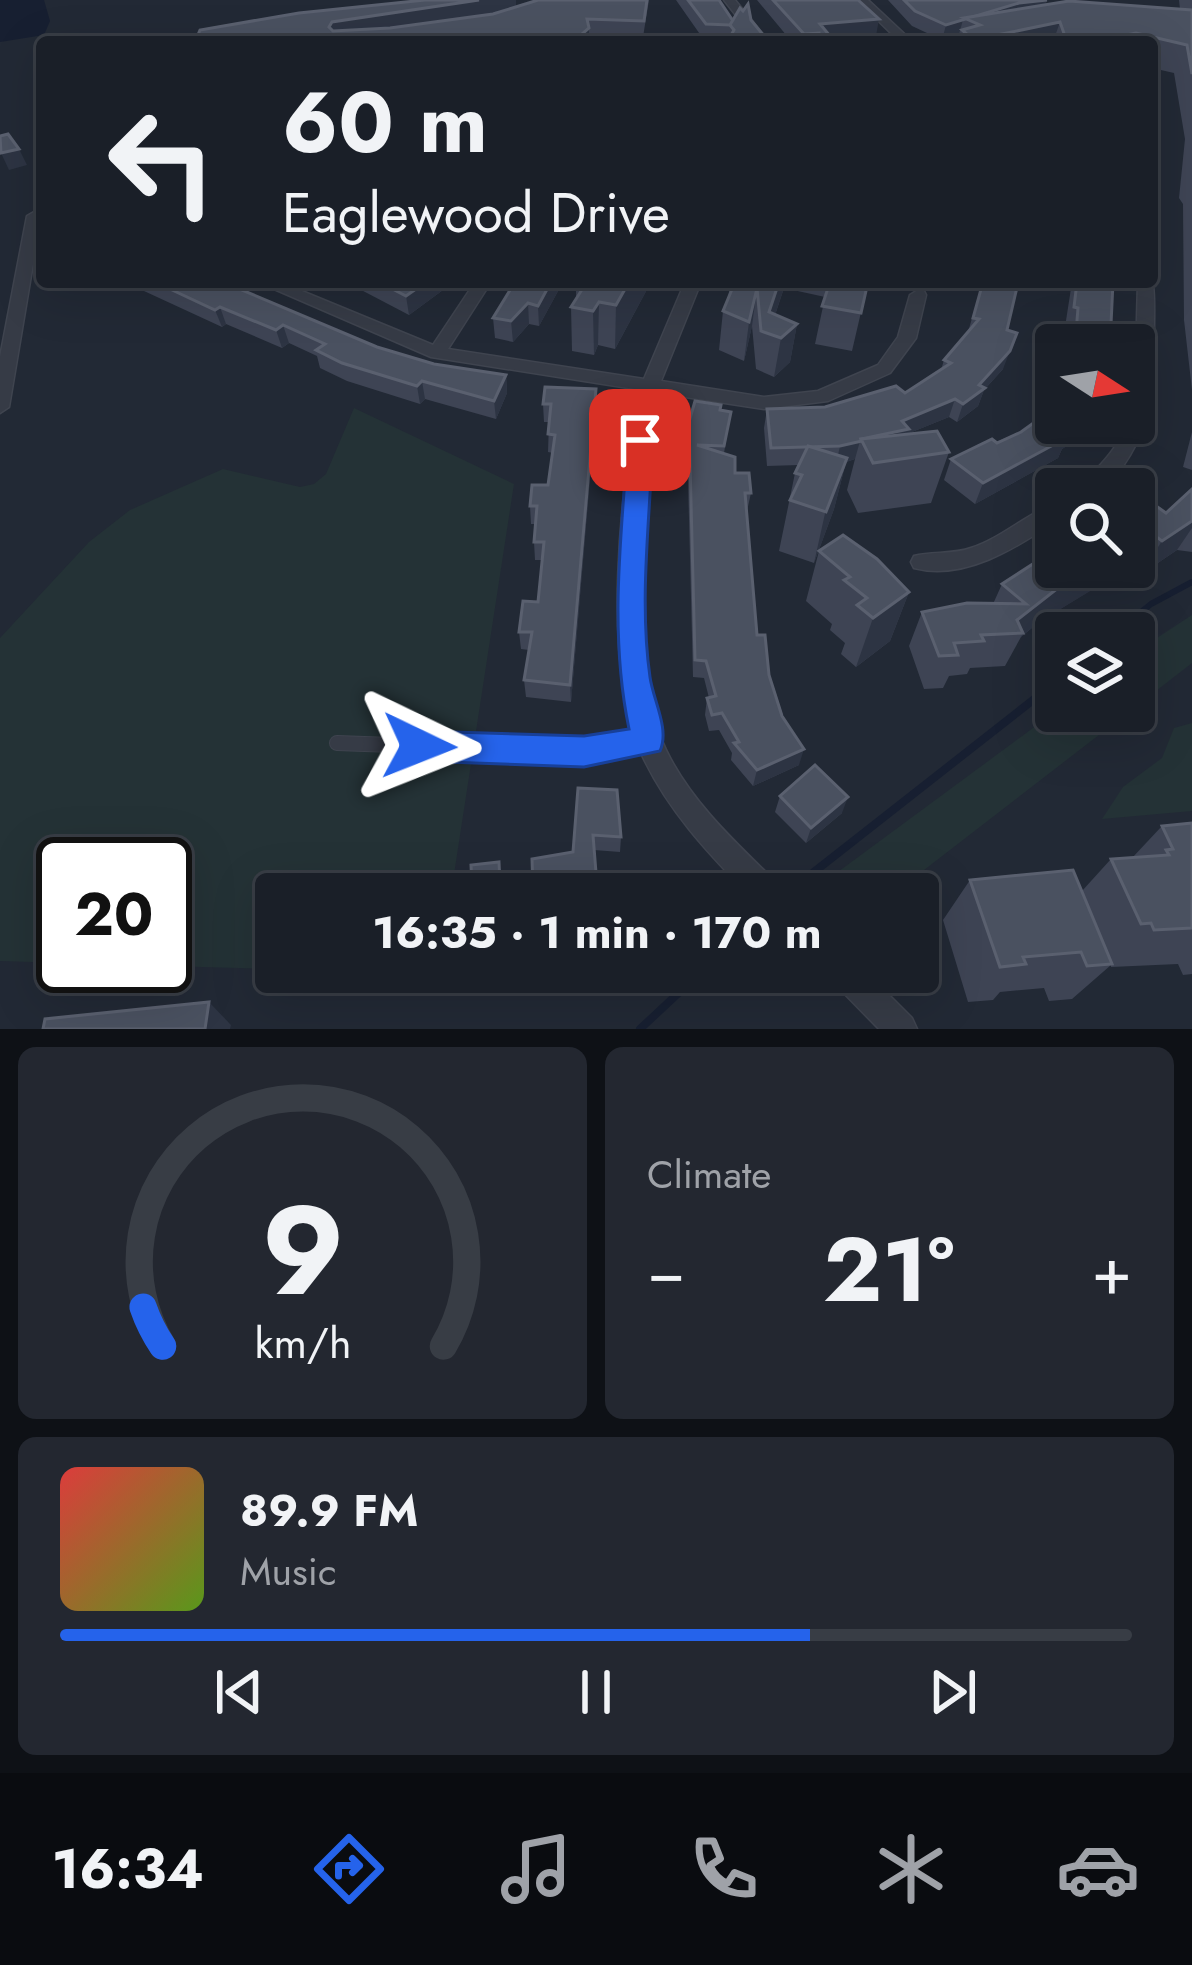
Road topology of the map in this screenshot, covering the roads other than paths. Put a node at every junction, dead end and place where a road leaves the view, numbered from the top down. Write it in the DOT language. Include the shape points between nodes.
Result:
graph roads {
  1 [pos="730,0"];
  2 [pos="862,0"];
  3 [pos="758,36"];
  4 [pos="901,36"];
  5 [pos="34,215"];
  6 [pos="281,288"];
  7 [pos="479,288"];
  8 [pos="691,288"];
  9 [pos="1146,288"];
  10 [pos="918,295"];
  11 [pos="437,352"];
  12 [pos="650,388"];
  13 [pos="0,406"];
  14 [pos="1112,468"];
  15 [pos="1035,525"];
  16 [pos="922,562"];
  17 [pos="649,740"];
  18 [pos="337,743"];
  19 [pos="747,873"];
  20 [pos="866,993"];
  21 [pos="901,1029"];
  1 -- 3 [label="street"];
  2 -- 4 [label="street"];
  5 -- 13 [label="street"];
  6 -- 11 [label="street"];
  7 -- 11 [label="street"];
  8 -- 12 [label="street"];
  9 -- 14 [label="street" via="1142,410"];
  10 -- 12 [label="street" via="897,355 846,390 764,403"];
  11 -- 12 [label="street"];
  12 -- 17 [label="street" via="632,606 634,678"];
  15 -- 16 [label="street" via="969,560"];
  17 -- 18 [label="lane" via="584,752"];
  17 -- 19 [label="street" via="675,791"];
  20 -- 21 [label="street"];
}
